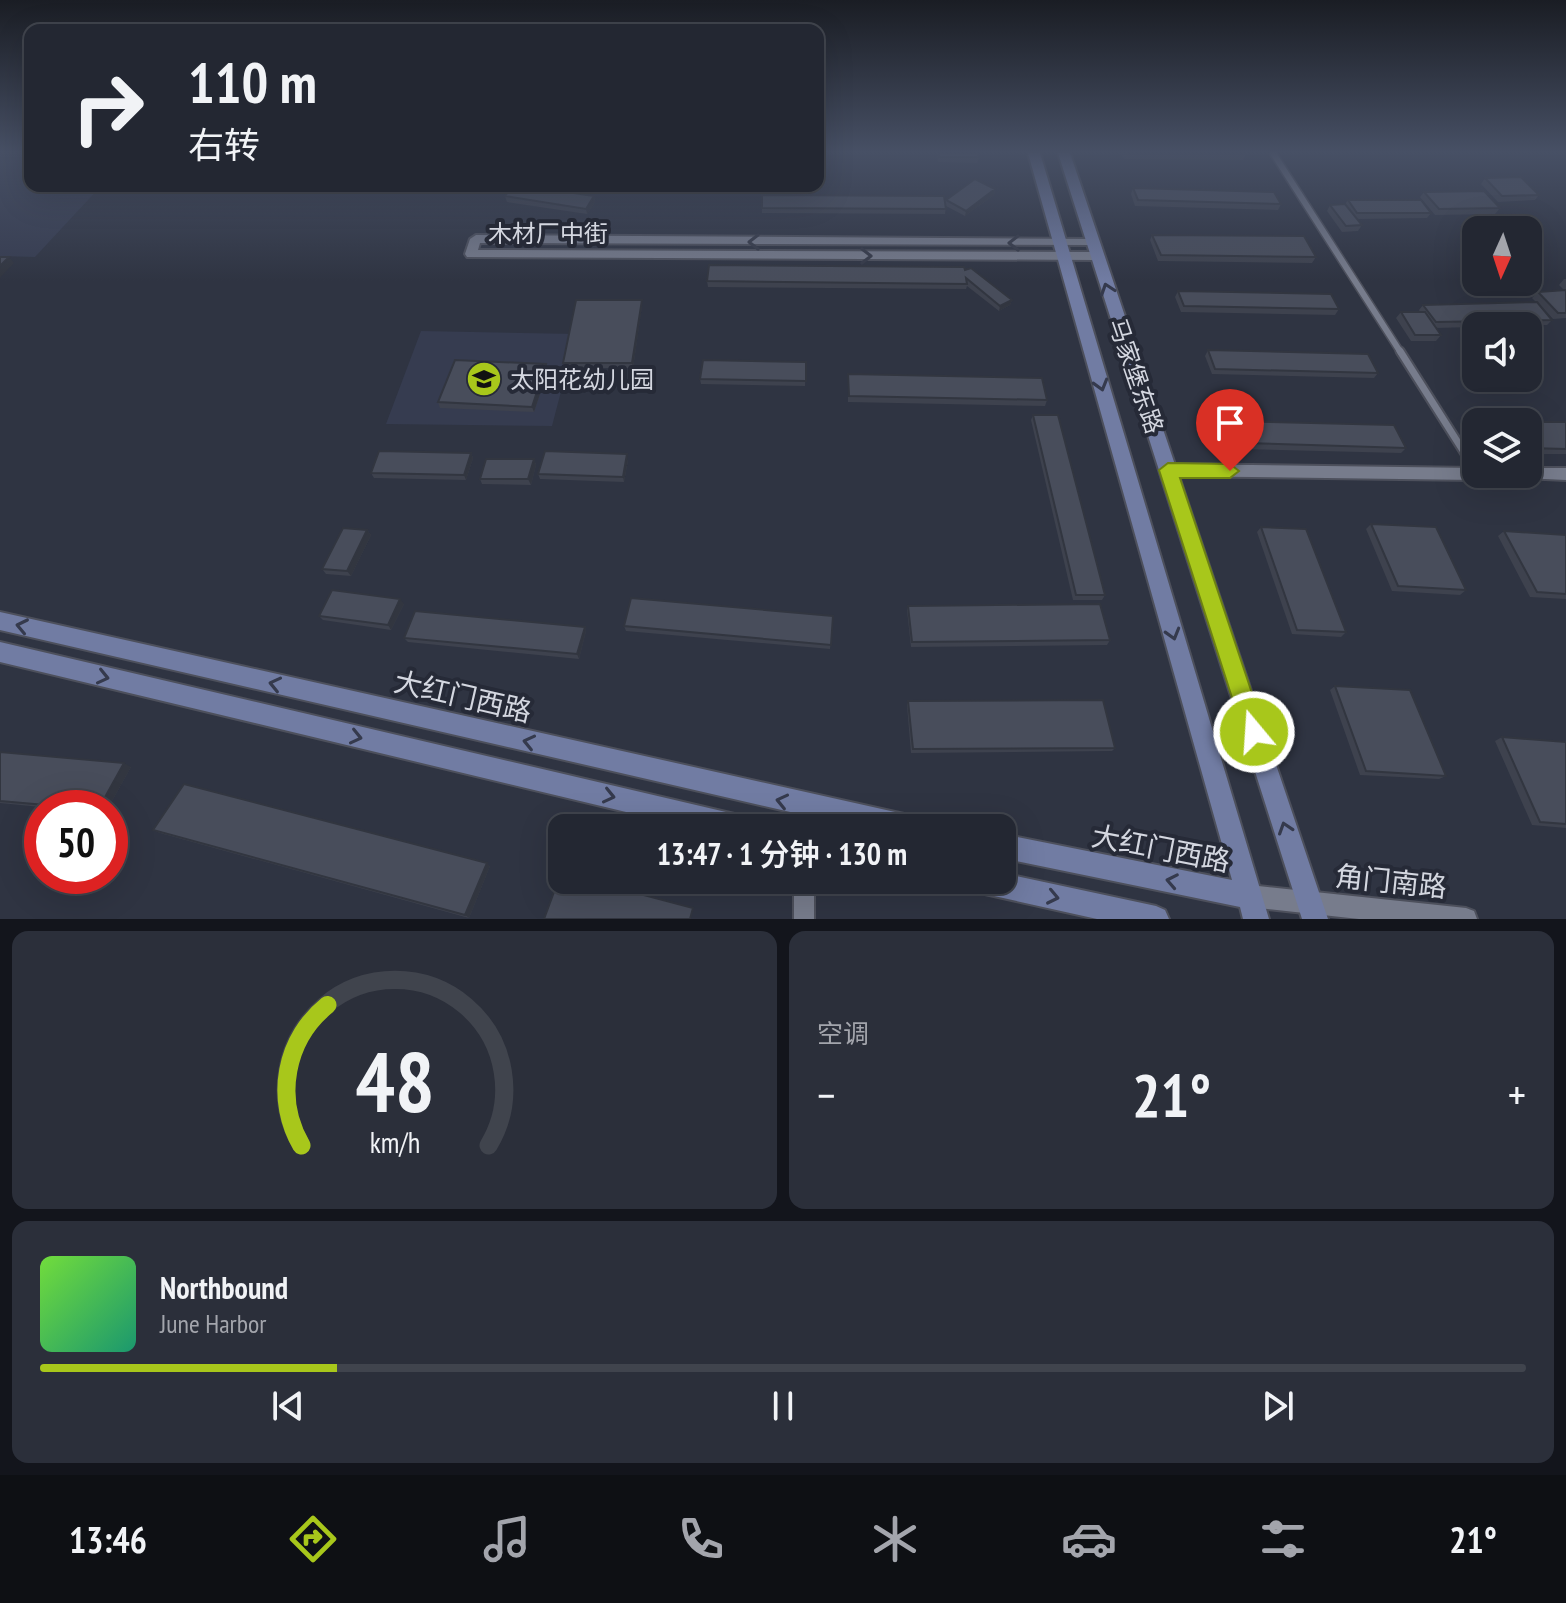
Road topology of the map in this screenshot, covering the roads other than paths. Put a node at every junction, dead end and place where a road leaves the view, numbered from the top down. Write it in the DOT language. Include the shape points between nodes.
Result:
graph roads {
  1 [pos="1046,196"];
  2 [pos="1077,196"];
  3 [pos="1300,196"];
  4 [pos="1062,250"];
  5 [pos="1094,250"];
  6 [pos="1462,450"];
  7 [pos="1168,470"];
  8 [pos="1462,472"];
  9 [pos="1542,474"];
  10 [pos="1566,474"];
  11 [pos="0,621"];
  12 [pos="0,652"];
  13 [pos="684,814"];
  14 [pos="851,814"];
  15 [pos="1016,849"];
  16 [pos="1016,889"];
  17 [pos="804,894"];
  18 [pos="1252,908"];
  19 [pos="1312,911"];
  20 [pos="804,919"];
  21 [pos="1156,919"];
  22 [pos="1466,919"];
  1 -- 4 [label="main road, 马家堡东路"];
  2 -- 5 [label="main road, 马家堡东路"];
  3 -- 6 [label="lane"];
  4 -- 4 [label="street, 木材厂中街, one-way" via="476,239 471,254"];
  4 -- 5 [label="street"];
  4 -- 18 [label="main road, 马家堡东路, one-way"];
  7 -- 5 [label="main road, 马家堡东路, one-way"];
  7 -- 8 [label="street"];
  19 -- 7 [label="main road, 马家堡东路, one-way"];
  9 -- 10 [label="street"];
  14 -- 11 [label="main road, 大红门西路, one-way"];
  12 -- 13 [label="main road, one-way"];
  18 -- 15 [label="main road, 大红门西路, one-way"];
  16 -- 21 [label="main road, one-way"];
  17 -- 20 [label="street"];
  18 -- 19 [label="street, 大红门西路"];
  19 -- 22 [label="street, 角门南路"];
}
